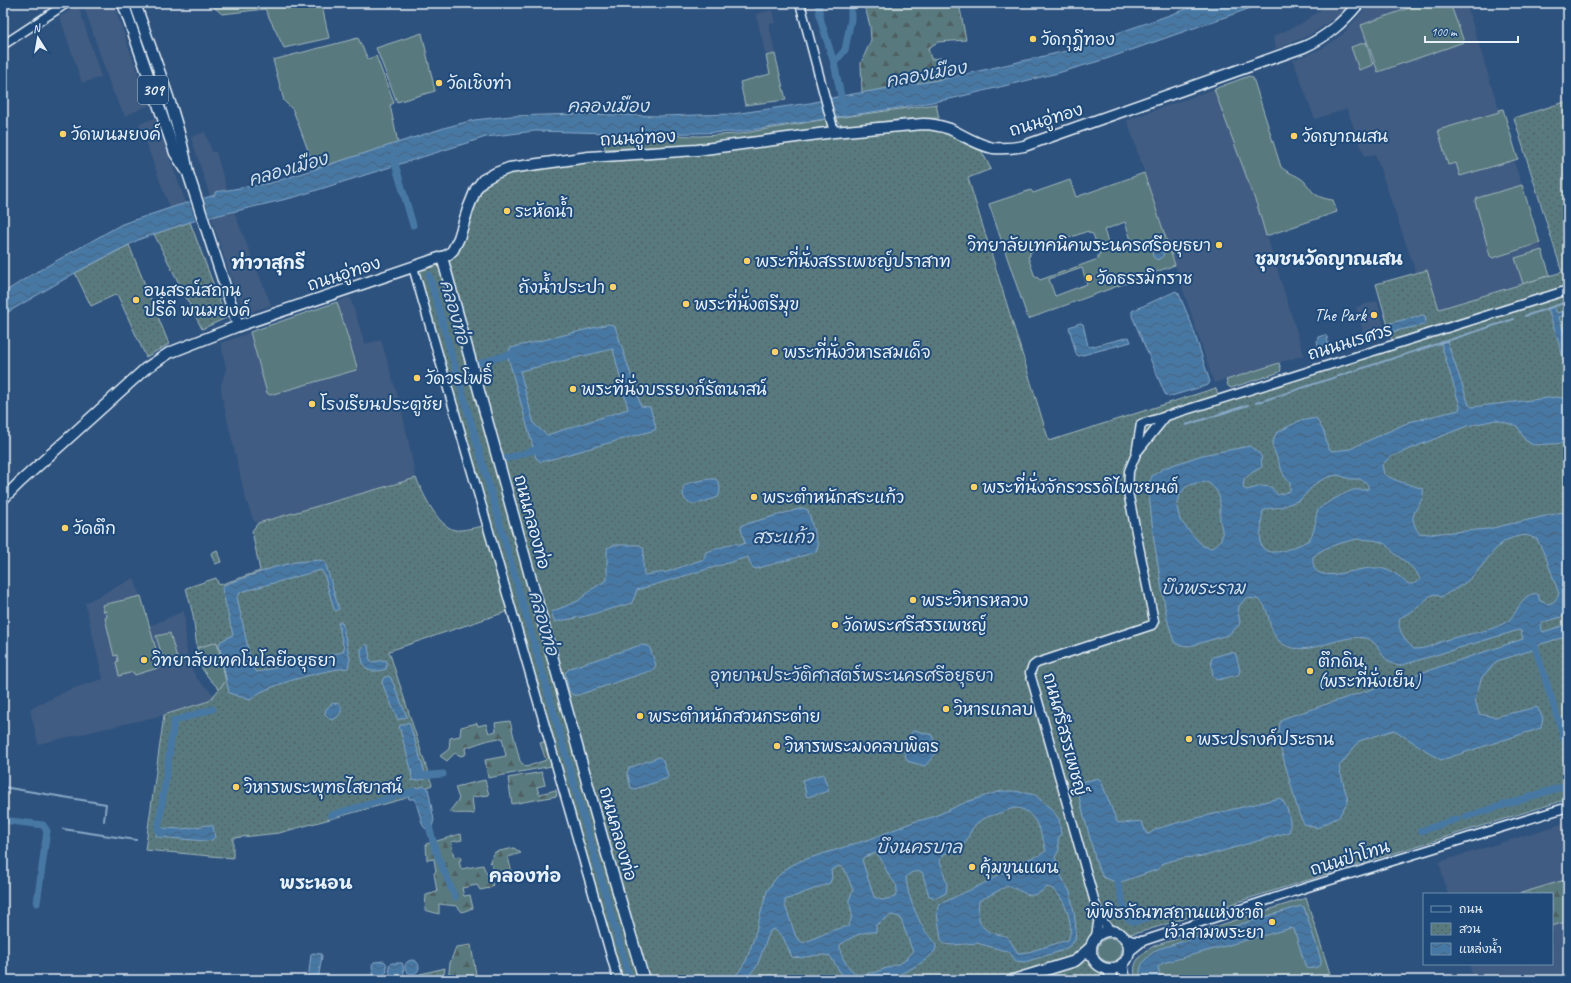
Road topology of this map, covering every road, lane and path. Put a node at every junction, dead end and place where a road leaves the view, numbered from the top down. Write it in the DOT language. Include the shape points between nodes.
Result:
graph roads {
  1 [pos="67,3"];
  2 [pos="123,3"];
  3 [pos="135,3"];
  4 [pos="800,3"];
  5 [pos="1359,3"];
  6 [pos="3,45"];
  7 [pos="833,128"];
  8 [pos="188,174"];
  9 [pos="442,257"];
  10 [pos="413,267"];
  11 [pos="1568,290"];
  12 [pos="238,326"];
  13 [pos="1168,415"];
  14 [pos="1141,424"];
  15 [pos="1136,454"];
  16 [pos="3,499"];
  17 [pos="1568,807"];
  18 [pos="1099,917"];
  19 [pos="1111,931"];
  20 [pos="1096,936"];
  21 [pos="1125,938"];
  22 [pos="1143,941"];
  23 [pos="1090,947"];
  24 [pos="1128,953"];
  25 [pos="1075,961"];
  26 [pos="1095,963"];
  27 [pos="1122,964"];
  28 [pos="1108,969"];
  29 [pos="618,980"];
  30 [pos="644,980"];
  31 [pos="1013,980"];
  32 [pos="1113,980"];
  33 [pos="1125,980"];
  1 -- 6 [label="street"];
  2 -- 8 [label="main road, 309" via="175,153"];
  3 -- 8 [label="main road, 309" via="184,149"];
  4 -- 7 [label="street"];
  5 -- 7 [label="main road, ถนนอู่ทอง" via="1338,26 1320,40 1304,47 1024,146 1010,149 993,148 936,124"];
  7 -- 9 [label="main road, ถนนอู่ทอง" via="697,150 589,157 509,168 483,180 476,189 460,238 453,250"];
  8 -- 12 [label="main road, 309"];
  9 -- 10 [label="main road, ถนนอู่ทอง"];
  9 -- 30 [label="main road, ถนนคลองท่อ"];
  10 -- 12 [label="main road, ถนนอู่ทอง"];
  10 -- 29 [label="street"];
  11 -- 13 [label="street, ถนนนเรศวร"];
  12 -- 16 [label="main road, ถนนอู่ทอง" via="169,353 145,369"];
  13 -- 14 [label="street, ถนนนเรศวร"];
  13 -- 15 [label="street, ถนนศรีสรรเพชญ์"];
  14 -- 15 [label="street, ถนนศรีสรรเพชญ์"];
  15 -- 18 [label="street, ถนนศรีสรรเพชญ์" via="1129,471 1128,492 1154,621 1152,625 1037,663 1032,666 1030,673"];
  17 -- 22 [label="street, ถนนป่าโทน"];
  18 -- 19 [label="street, ถนนศรีสรรเพชญ์"];
  18 -- 20 [label="street, ถนนศรีสรรเพชญ์"];
  19 -- 20 [label="main road"];
  19 -- 21 [label="main road"];
  20 -- 23 [label="main road"];
  21 -- 22 [label="street, ถนนป่าโทน"];
  21 -- 24 [label="main road"];
  22 -- 24 [label="street, ถนนป่าโทน"];
  23 -- 25 [label="main road"];
  23 -- 26 [label="main road"];
  24 -- 27 [label="main road"];
  25 -- 26 [label="main road"];
  25 -- 31 [label="main road"];
  26 -- 28 [label="main road"];
  27 -- 28 [label="main road"];
  27 -- 33 [label="main road"];
  28 -- 32 [label="main road"];
}
